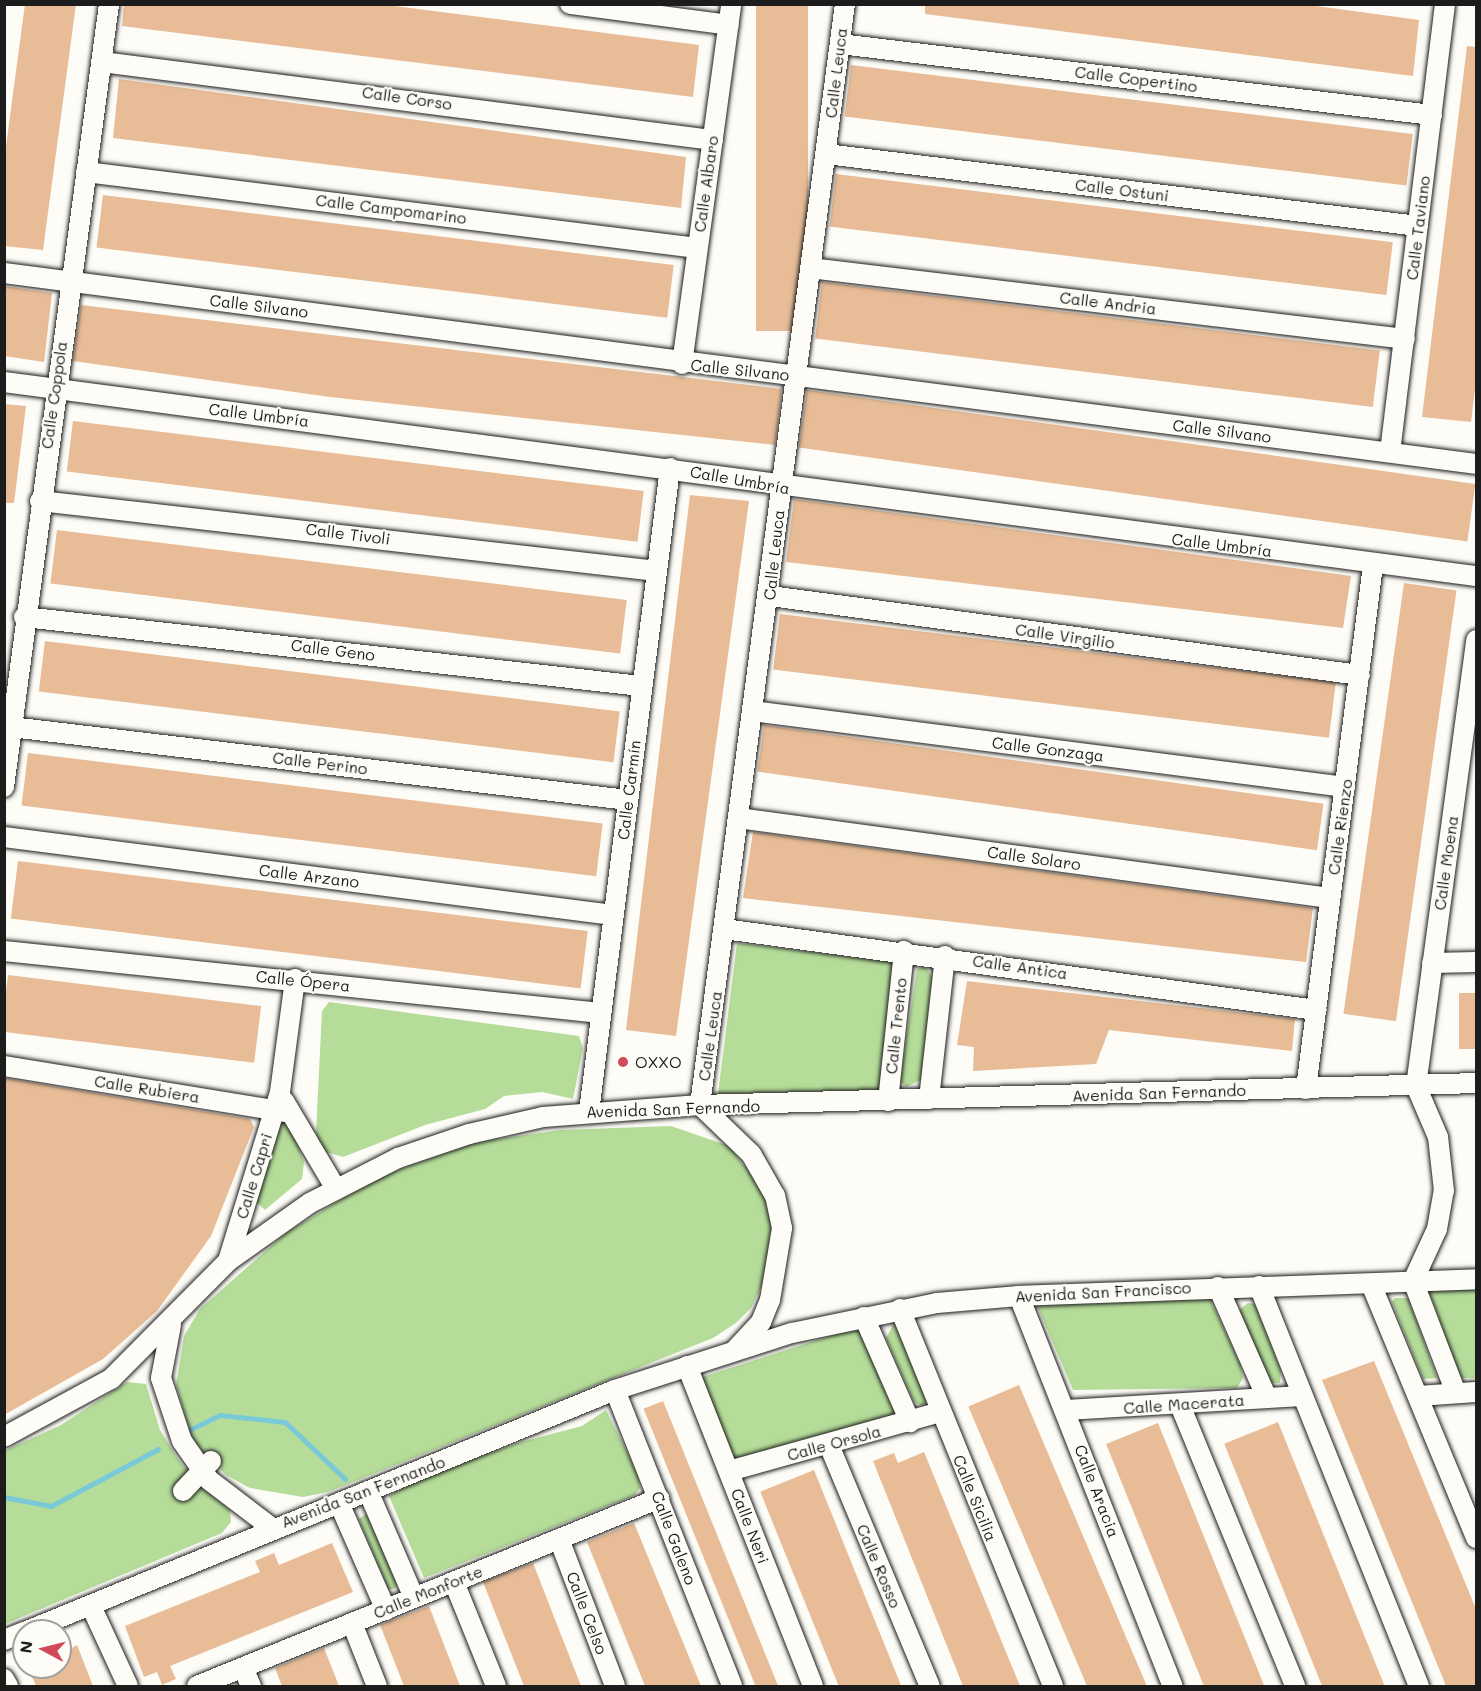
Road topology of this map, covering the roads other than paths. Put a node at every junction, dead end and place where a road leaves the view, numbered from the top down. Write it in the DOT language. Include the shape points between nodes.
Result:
graph roads {
  1 [pos="109,4"];
  2 [pos="570,4"];
  3 [pos="731,4"];
  4 [pos="845,4"];
  5 [pos="1444,4"];
  6 [pos="729,25"];
  7 [pos="840,44"];
  8 [pos="102,62"];
  9 [pos="1432,115"];
  10 [pos="713,140"];
  11 [pos="826,154"];
  12 [pos="86,172"];
  13 [pos="1418,226"];
  14 [pos="697,248"];
  15 [pos="810,268"];
  16 [pos="4,273"];
  17 [pos="69,283"];
  18 [pos="1405,339"];
  19 [pos="682,364"];
  20 [pos="796,376"];
  21 [pos="4,382"];
  22 [pos="54,388"];
  23 [pos="1390,452"];
  24 [pos="1476,464"];
  25 [pos="670,468"];
  26 [pos="781,488"];
  27 [pos="40,501"];
  28 [pos="1373,565"];
  29 [pos="657,571"];
  30 [pos="1476,576"];
  31 [pos="770,596"];
  32 [pos="24,617"];
  33 [pos="1476,640"];
  34 [pos="1360,675"];
  35 [pos="641,686"];
  36 [pos="752,711"];
  37 [pos="11,727"];
  38 [pos="4,787"];
  39 [pos="1345,787"];
  40 [pos="628,800"];
  41 [pos="738,818"];
  42 [pos="4,837"];
  43 [pos="1330,898"];
  44 [pos="613,915"];
  45 [pos="724,929"];
  46 [pos="4,951"];
  47 [pos="904,951"];
  48 [pos="945,956"];
  49 [pos="1476,962"];
  50 [pos="1432,963"];
  51 [pos="295,980"];
  52 [pos="1316,1010"];
  53 [pos="601,1013"];
  54 [pos="4,1066"];
  55 [pos="1476,1083"];
  56 [pos="1416,1086"];
  57 [pos="1306,1089"];
  58 [pos="929,1099"];
  59 [pos="888,1101"];
  60 [pos="700,1104"];
  61 [pos="281,1105"];
  62 [pos="589,1112"];
  63 [pos="336,1189"];
  64 [pos="228,1261"];
  65 [pos="1476,1279"];
  66 [pos="1413,1281"];
  67 [pos="1371,1284"];
  68 [pos="1258,1286"];
  69 [pos="1218,1287"];
  70 [pos="1018,1296"];
  71 [pos="900,1309"];
  72 [pos="864,1317"];
  73 [pos="171,1322"];
  74 [pos="736,1349"];
  75 [pos="687,1366"];
  76 [pos="615,1390"];
  77 [pos="1476,1392"];
  78 [pos="1456,1393"];
  79 [pos="1302,1396"];
  80 [pos="1419,1396"];
  81 [pos="1267,1398"];
  82 [pos="1180,1405"];
  83 [pos="1066,1410"];
  84 [pos="939,1412"];
  85 [pos="910,1422"];
  86 [pos="4,1437"];
  87 [pos="829,1445"];
  88 [pos="206,1466"];
  89 [pos="729,1471"];
  90 [pos="183,1491"];
  91 [pos="368,1491"];
  92 [pos="659,1498"];
  93 [pos="339,1503"];
  94 [pos="272,1528"];
  95 [pos="1476,1538"];
  96 [pos="559,1539"];
  97 [pos="454,1582"];
  98 [pos="414,1598"];
  99 [pos="91,1606"];
  100 [pos="386,1610"];
  101 [pos="58,1619"];
  102 [pos="352,1623"];
  103 [pos="243,1668"];
  104 [pos="4,1679"];
  105 [pos="8,1686"];
  106 [pos="128,1686"];
  107 [pos="197,1686"];
  108 [pos="250,1686"];
  109 [pos="377,1686"];
  110 [pos="496,1686"];
  111 [pos="615,1686"];
  112 [pos="732,1686"];
  113 [pos="813,1686"];
  114 [pos="930,1686"];
  115 [pos="1053,1686"];
  116 [pos="1173,1686"];
  117 [pos="1295,1686"];
  118 [pos="1419,1686"];
  1 -- 8 [label="street, Calle Coppola"];
  2 -- 6 [label="street"];
  3 -- 6 [label="street, Calle Albaro"];
  4 -- 7 [label="street, Calle Leuca"];
  5 -- 9 [label="street, Calle Taviano"];
  6 -- 10 [label="street, Calle Albaro"];
  7 -- 9 [label="street, Calle Copertino"];
  7 -- 11 [label="street, Calle Leuca"];
  8 -- 10 [label="street, Calle Corso"];
  8 -- 12 [label="street, Calle Coppola"];
  9 -- 13 [label="street, Calle Taviano"];
  10 -- 14 [label="street, Calle Albaro"];
  11 -- 13 [label="street, Calle Ostuni"];
  11 -- 15 [label="street, Calle Leuca"];
  12 -- 14 [label="street, Calle Campomarino"];
  12 -- 17 [label="street, Calle Coppola"];
  13 -- 18 [label="street, Calle Taviano"];
  14 -- 19 [label="street, Calle Albaro"];
  15 -- 18 [label="street, Calle Andria"];
  15 -- 20 [label="street, Calle Leuca"];
  16 -- 17 [label="street, Calle Silvano"];
  17 -- 19 [label="street, Calle Silvano"];
  17 -- 22 [label="street, Calle Coppola"];
  18 -- 23 [label="street, Calle Taviano"];
  19 -- 20 [label="street, Calle Silvano"];
  20 -- 23 [label="street, Calle Silvano"];
  20 -- 26 [label="street, Calle Leuca"];
  21 -- 22 [label="street, Calle Umbría"];
  22 -- 25 [label="street, Calle Umbría"];
  22 -- 27 [label="street, Calle Coppola"];
  23 -- 24 [label="street, Calle Silvano"];
  25 -- 26 [label="street, Calle Umbría"];
  25 -- 29 [label="street, Calle Carmín"];
  26 -- 28 [label="street, Calle Umbría"];
  26 -- 31 [label="street, Calle Leuca"];
  27 -- 29 [label="street, Calle Tivoli"];
  27 -- 32 [label="street, Calle Coppola"];
  28 -- 30 [label="street, Calle Umbría"];
  28 -- 34 [label="street, Calle Rienzo"];
  29 -- 35 [label="street, Calle Carmín"];
  31 -- 34 [label="street, Calle Virgilio"];
  31 -- 36 [label="street, Calle Leuca"];
  32 -- 35 [label="street, Calle Geno"];
  32 -- 37 [label="street, Calle Coppola"];
  33 -- 50 [label="street, Calle Moena"];
  34 -- 39 [label="street, Calle Rienzo"];
  35 -- 40 [label="street, Calle Carmín"];
  36 -- 39 [label="street, Calle Gonzaga"];
  36 -- 41 [label="street, Calle Leuca"];
  37 -- 38 [label="street, Calle Coppola"];
  37 -- 40 [label="street, Calle Perino"];
  39 -- 43 [label="street, Calle Rienzo"];
  40 -- 44 [label="street, Calle Carmín"];
  41 -- 43 [label="street, Calle Solaro"];
  41 -- 45 [label="street, Calle Leuca"];
  42 -- 44 [label="street, Calle Arzano"];
  43 -- 52 [label="street, Calle Rienzo"];
  44 -- 53 [label="street, Calle Carmín"];
  45 -- 47 [label="street, Calle Antica"];
  45 -- 60 [label="street, Calle Leuca"];
  46 -- 51 [label="street, Calle Ópera"];
  47 -- 48 [label="street, Calle Antica"];
  47 -- 59 [label="street, Calle Trento"];
  48 -- 52 [label="street, Calle Antica"];
  48 -- 58 [label="street"];
  49 -- 50 [label="street"];
  50 -- 56 [label="street, Calle Moena"];
  51 -- 53 [label="street, Calle Ópera"];
  51 -- 61 [label="street, Calle Capri"];
  52 -- 57 [label="street, Calle Rienzo"];
  53 -- 62 [label="street, Calle Carmín"];
  54 -- 61 [label="street, Calle Rubiera"];
  55 -- 56 [label="street, Avenida San Fernando"];
  56 -- 57 [label="street, Avenida San Fernando"];
  56 -- 66 [label="street" via="1438,1137 1444,1191 1439,1222"];
  57 -- 58 [label="street, Avenida San Fernando"];
  58 -- 59 [label="street, Avenida San Fernando"];
  59 -- 60 [label="street, Avenida San Fernando"];
  60 -- 62 [label="street, Avenida San Fernando"];
  60 -- 74 [label="street" via="751,1154 775,1196 782,1228 770,1300 761,1322"];
  61 -- 63 [label="street, Calle Capri"];
  61 -- 64 [label="street, Calle Capri"];
  62 -- 63 [label="street, Avenida San Fernando" via="469,1134 398,1158"];
  63 -- 64 [label="street, Avenida San Fernando"];
  64 -- 73 [label="street, Avenida San Fernando"];
  65 -- 66 [label="street, Avenida San Francisco"];
  66 -- 67 [label="street, Avenida San Francisco"];
  66 -- 78 [label="street"];
  67 -- 68 [label="street, Avenida San Francisco"];
  67 -- 80 [label="street"];
  68 -- 69 [label="street, Avenida San Francisco"];
  68 -- 79 [label="street"];
  69 -- 70 [label="street, Avenida San Francisco"];
  69 -- 81 [label="street"];
  70 -- 71 [label="street, Avenida San Francisco"];
  70 -- 83 [label="street, Calle Aracia"];
  71 -- 72 [label="street, Avenida San Francisco"];
  71 -- 84 [label="street, Calle Sicilia"];
  72 -- 74 [label="street, Avenida San Francisco"];
  72 -- 85 [label="street"];
  73 -- 86 [label="street, Avenida San Fernando" via="111,1379"];
  73 -- 88 [label="street" via="163,1356 165,1403"];
  74 -- 75 [label="street, Avenida San Fernando"];
  75 -- 76 [label="street, Avenida San Fernando"];
  75 -- 89 [label="street, Calle Neri"];
  76 -- 91 [label="street, Avenida San Fernando"];
  76 -- 92 [label="street, Calle Galeno"];
  77 -- 78 [label="street"];
  78 -- 80 [label="street"];
  79 -- 81 [label="street, Calle Macerata"];
  79 -- 118 [label="street"];
  80 -- 95 [label="street"];
  81 -- 82 [label="street, Calle Macerata"];
  82 -- 83 [label="street, Calle Macerata"];
  82 -- 117 [label="street"];
  83 -- 116 [label="street, Calle Aracia"];
  84 -- 85 [label="street, Calle Orsola"];
  84 -- 115 [label="street, Calle Sicilia"];
  85 -- 87 [label="street, Calle Orsola"];
  87 -- 89 [label="street, Calle Orsola"];
  87 -- 114 [label="street, Calle Rosso"];
  88 -- 90 [label="street"];
  88 -- 94 [label="street" via="233,1502"];
  89 -- 113 [label="street, Calle Neri"];
  91 -- 93 [label="street, Avenida San Fernando"];
  91 -- 98 [label="street"];
  92 -- 96 [label="street, Calle Monforte"];
  92 -- 112 [label="street, Calle Galeno"];
  93 -- 94 [label="street, Avenida San Fernando"];
  93 -- 100 [label="street"];
  94 -- 99 [label="street, Avenida San Fernando"];
  96 -- 97 [label="street, Calle Monforte"];
  96 -- 111 [label="street, Calle Celso"];
  97 -- 98 [label="street, Calle Monforte"];
  97 -- 110 [label="street"];
  98 -- 100 [label="street, Calle Monforte"];
  99 -- 101 [label="street, Avenida San Fernando"];
  99 -- 106 [label="street"];
  100 -- 102 [label="street, Calle Monforte"];
  102 -- 103 [label="street, Calle Monforte"];
  102 -- 109 [label="street"];
  103 -- 107 [label="street, Calle Monforte"];
  103 -- 108 [label="street"];
  104 -- 105 [label="street"];
}
